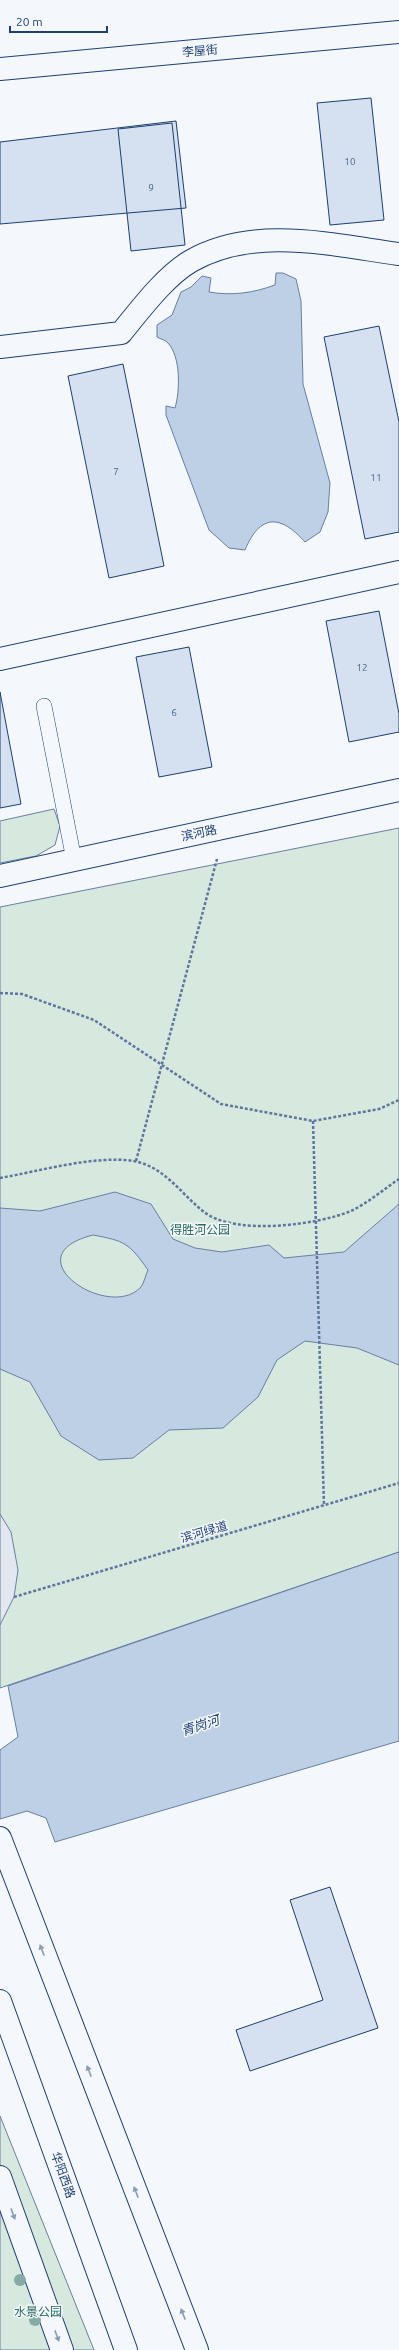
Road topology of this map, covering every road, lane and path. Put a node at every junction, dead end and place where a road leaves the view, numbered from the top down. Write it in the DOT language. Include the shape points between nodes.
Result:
graph roads {
  1 [pos="399,32"];
  2 [pos="0,69"];
  3 [pos="399,254"];
  4 [pos="0,347"];
  5 [pos="399,572"];
  6 [pos="0,659"];
  7 [pos="44,706"];
  8 [pos="399,790"];
  9 [pos="225,828"];
  10 [pos="74,860"];
  11 [pos="0,876"];
  12 [pos="0,993"];
  13 [pos="162,1065"];
  14 [pos="399,1100"];
  15 [pos="313,1121"];
  16 [pos="136,1161"];
  17 [pos="0,1178"];
  18 [pos="399,1179"];
  19 [pos="316,1220"];
  20 [pos="399,1483"];
  21 [pos="324,1506"];
  22 [pos="14,1597"];
  23 [pos="0,1838"];
  24 [pos="0,2000"];
  25 [pos="0,2177"];
  26 [pos="62,2350"];
  27 [pos="126,2350"];
  28 [pos="197,2350"];
  1 -- 2 [label="street, 李屋街"];
  3 -- 4 [label="street" via="311,242 275,240 230,245 190,261 157,290 121,333"];
  5 -- 6 [label="street"];
  7 -- 10 [label="lane"];
  8 -- 9 [label="street, 滨河路"];
  9 -- 10 [label="street, 滨河路"];
  9 -- 13 [label="path"];
  10 -- 11 [label="street, 滨河路"];
  12 -- 13 [label="path" via="22,994 94,1020"];
  13 -- 15 [label="path" via="221,1104"];
  13 -- 16 [label="path"];
  14 -- 15 [label="path" via="379,1109"];
  15 -- 19 [label="path"];
  16 -- 17 [label="path" via="106,1159"];
  16 -- 19 [label="path" via="162,1172 205,1213 231,1224 278,1226"];
  18 -- 19 [label="path" via="351,1211"];
  19 -- 21 [label="path"];
  20 -- 21 [label="path, 滨河绿道"];
  21 -- 22 [label="path, 滨河绿道"];
  28 -- 23 [label="street, one-way"];
  24 -- 27 [label="street, 华阳西路"];
  25 -- 26 [label="street, one-way"];
}
